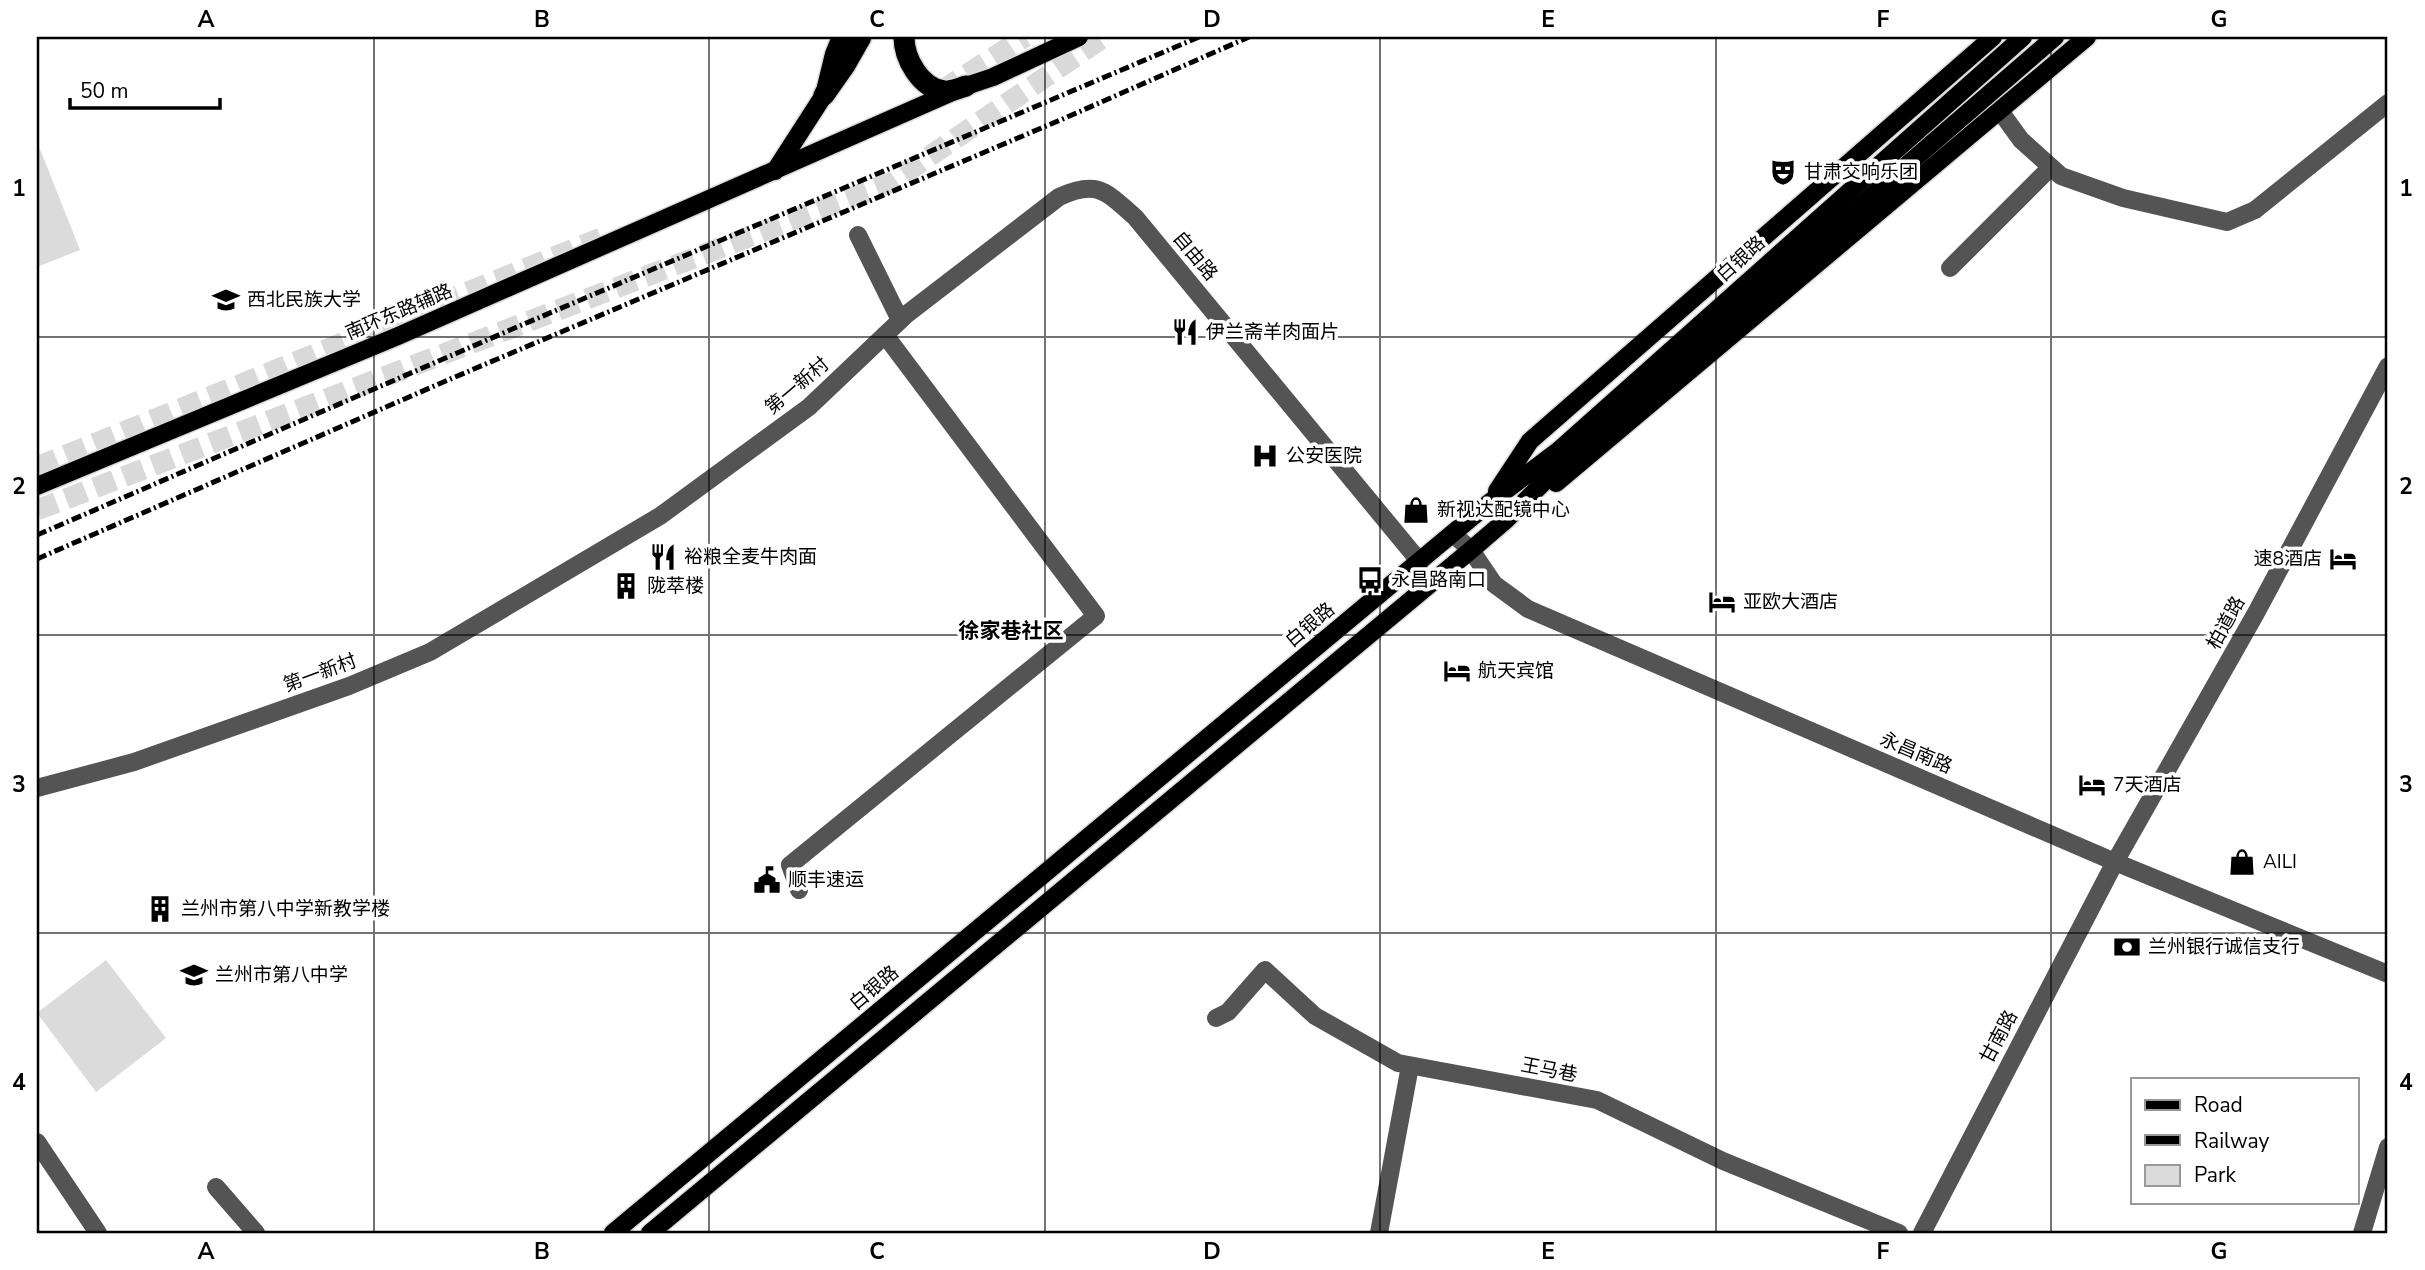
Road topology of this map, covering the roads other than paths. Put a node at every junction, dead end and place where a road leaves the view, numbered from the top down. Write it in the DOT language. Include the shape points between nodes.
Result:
graph roads {
  1 [pos="841,37"];
  2 [pos="861,37"];
  3 [pos="904,37"];
  4 [pos="1079,37"];
  5 [pos="1993,37"];
  6 [pos="2023,37"];
  7 [pos="2055,37"];
  8 [pos="2087,37"];
  9 [pos="966,86"];
  10 [pos="824,95"];
  11 [pos="2388,103"];
  12 [pos="2000,111"];
  13 [pos="2051,167"];
  14 [pos="775,171"];
  15 [pos="858,235"];
  16 [pos="1950,268"];
  17 [pos="900,320"];
  18 [pos="885,335"];
  19 [pos="2388,366"];
  20 [pos="1563,455"];
  21 [pos="37,486"];
  22 [pos="1489,503"];
  23 [pos="1506,520"];
  24 [pos="1453,534"];
  25 [pos="1471,550"];
  26 [pos="1420,562"];
  27 [pos="37,788"];
  28 [pos="2115,862"];
  29 [pos="799,890"];
  30 [pos="2388,974"];
  31 [pos="1216,1018"];
  32 [pos="1410,1066"];
  33 [pos="37,1142"];
  34 [pos="2388,1147"];
  35 [pos="216,1187"];
  36 [pos="98,1233"];
  37 [pos="256,1233"];
  38 [pos="613,1233"];
  39 [pos="650,1233"];
  40 [pos="1379,1233"];
  41 [pos="1899,1233"];
  42 [pos="1922,1233"];
  43 [pos="2362,1233"];
  1 -- 10 [label="main road"];
  2 -- 10 [label="highway"];
  3 -- 9 [label="highway" via="910,65 928,84 945,91"];
  4 -- 9 [label="main road, 南环东路辅路"];
  5 -- 22 [label="main road" via="1530,441"];
  6 -- 20 [label="main road, 白银路"];
  7 -- 20 [label="main road, 白银路"];
  8 -- 12 [label="main road"];
  9 -- 14 [label="main road, 南环东路辅路"];
  10 -- 14 [label="main road"];
  11 -- 13 [label="street" via="2255,209 2227,222 2123,198 2061,176"];
  12 -- 13 [label="street" via="2021,140"];
  12 -- 23 [label="main road" via="1568,474"];
  13 -- 16 [label="street"];
  14 -- 21 [label="main road, 南环东路辅路" via="398,336"];
  15 -- 17 [label="street"];
  17 -- 18 [label="street, 自由路"];
  17 -- 26 [label="street, 自由路" via="1059,197 1076,190 1107,191 1135,217"];
  18 -- 27 [label="street, 第一新村" via="809,407 660,516 430,652 349,686 134,762"];
  18 -- 29 [label="street" via="1096,616 790,865"];
  19 -- 28 [label="street, 柏道路"];
  20 -- 22 [label="main road, 白银路"];
  20 -- 23 [label="main road, 白银路"];
  22 -- 24 [label="main road, 白银路"];
  23 -- 25 [label="main road, 白银路"];
  24 -- 25 [label="street, 永昌南路"];
  24 -- 26 [label="main road, 白银路"];
  25 -- 28 [label="street, 永昌南路" via="1494,583 1528,609"];
  25 -- 39 [label="main road, 白银路"];
  26 -- 38 [label="main road, 白银路"];
  28 -- 30 [label="street, 永昌南路"];
  28 -- 42 [label="street, 甘南路"];
  31 -- 32 [label="street, 王马巷" via="1228,1012 1265,970 1315,1016"];
  32 -- 40 [label="street"];
  32 -- 41 [label="street, 王马巷" via="1597,1100 1723,1161"];
  33 -- 36 [label="street"];
  34 -- 43 [label="street"];
  35 -- 37 [label="street"];
}
